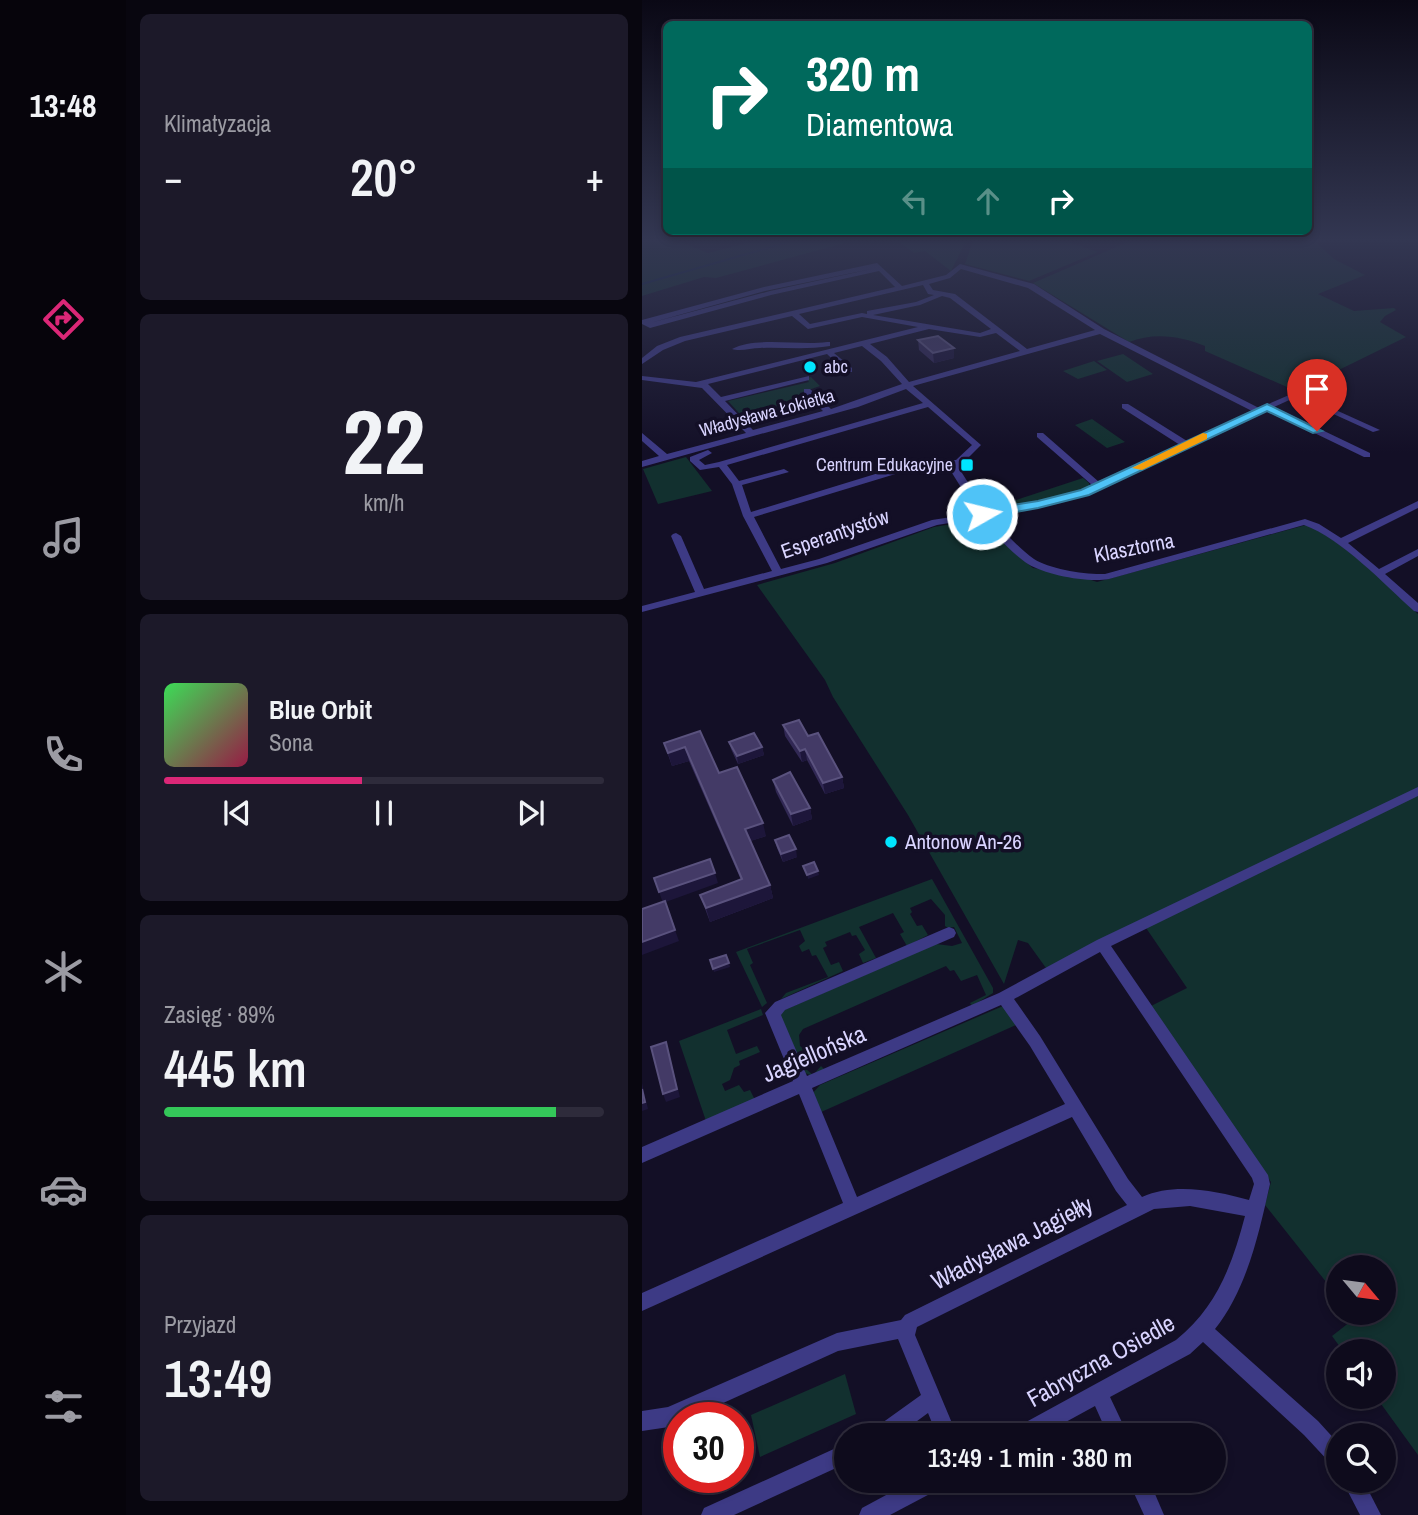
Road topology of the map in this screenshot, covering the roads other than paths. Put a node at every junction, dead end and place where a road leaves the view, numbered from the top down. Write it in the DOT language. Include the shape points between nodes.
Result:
graph roads {
  1 [pos="688,312"];
  2 [pos="799,312"];
  3 [pos="878,312"];
  4 [pos="973,312"];
  5 [pos="1071,312"];
  6 [pos="793,313"];
  7 [pos="862,315"];
  8 [pos="645,323"];
  9 [pos="931,326"];
  10 [pos="808,327"];
  11 [pos="997,330"];
  12 [pos="1101,331"];
  13 [pos="672,342"];
  14 [pos="864,343"];
  15 [pos="736,349"];
  16 [pos="831,349"];
  17 [pos="1026,352"];
  18 [pos="642,362"];
  19 [pos="848,370"];
  20 [pos="642,378"];
  21 [pos="806,378"];
  22 [pos="699,384"];
  23 [pos="907,385"];
  24 [pos="808,391"];
  25 [pos="720,400"];
  26 [pos="930,404"];
  27 [pos="1125,406"];
  28 [pos="1262,409"];
  29 [pos="829,412"];
  30 [pos="1376,430"];
  31 [pos="752,433"];
  32 [pos="1040,435"];
  33 [pos="642,436"];
  34 [pos="1186,445"];
  35 [pos="724,449"];
  36 [pos="1367,455"];
  37 [pos="665,457"];
  38 [pos="731,461"];
  39 [pos="958,463"];
  40 [pos="642,464"];
  41 [pos="705,464"];
  42 [pos="721,464"];
  43 [pos="784,472"];
  44 [pos="736,485"];
  45 [pos="1099,487"];
  46 [pos="1418,504"];
  47 [pos="982,514"];
  48 [pos="748,516"];
  49 [pos="1309,522"];
  50 [pos="676,536"];
  51 [pos="1340,543"];
  52 [pos="1418,552"];
  53 [pos="778,574"];
  54 [pos="1378,574"];
  55 [pos="701,594"];
  56 [pos="642,609"];
  57 [pos="1418,609"];
  58 [pos="1418,791"];
  59 [pos="949,933"];
  60 [pos="1102,944"];
  61 [pos="1004,997"];
  62 [pos="803,1086"];
  63 [pos="1075,1107"];
  64 [pos="642,1155"];
  65 [pos="1139,1206"];
  66 [pos="853,1207"];
  67 [pos="1255,1210"];
  68 [pos="642,1302"];
  69 [pos="906,1328"];
  70 [pos="1204,1331"];
  71 [pos="1099,1394"];
  72 [pos="932,1399"];
  73 [pos="642,1421"];
  74 [pos="899,1423"];
  75 [pos="942,1423"];
  76 [pos="1045,1423"];
  77 [pos="1112,1423"];
  78 [pos="1326,1445"];
  79 [pos="834,1459"];
  80 [pos="910,1493"];
  81 [pos="1144,1493"];
  82 [pos="1359,1493"];
  83 [pos="711,1515"];
  84 [pos="869,1515"];
  85 [pos="1154,1515"];
  86 [pos="1371,1515"];
  1 -- 8 [label="street"];
  2 -- 6 [label="street"];
  3 -- 7 [label="street"];
  4 -- 11 [label="street"];
  5 -- 12 [label="street"];
  6 -- 10 [label="street"];
  6 -- 13 [label="street"];
  7 -- 9 [label="street"];
  7 -- 10 [label="street"];
  8 -- 13 [label="street"];
  9 -- 11 [label="street" via="980,335"];
  9 -- 14 [label="street"];
  10 -- 16 [label="street"];
  11 -- 17 [label="street"];
  12 -- 17 [label="street, Władysława Łokietka"];
  12 -- 28 [label="street"];
  13 -- 18 [label="street"];
  14 -- 16 [label="street"];
  14 -- 23 [label="street"];
  15 -- 16 [label="street" via="759,344"];
  16 -- 19 [label="street"];
  16 -- 22 [label="street"];
  17 -- 23 [label="street, Władysława Łokietka"];
  20 -- 22 [label="street"];
  21 -- 25 [label="street"];
  22 -- 25 [label="street"];
  23 -- 26 [label="street"];
  23 -- 29 [label="street, Władysława Łokietka"];
  24 -- 29 [label="street"];
  25 -- 31 [label="street"];
  26 -- 38 [label="street"];
  26 -- 39 [label="street" via="977,445"];
  27 -- 34 [label="street"];
  28 -- 30 [label="street" via="1295,394"];
  28 -- 34 [label="street"];
  28 -- 36 [label="street"];
  29 -- 31 [label="street, Władysława Łokietka"];
  31 -- 37 [label="street, Władysława Łokietka"];
  32 -- 45 [label="street"];
  33 -- 37 [label="street"];
  34 -- 45 [label="street"];
  35 -- 42 [label="street" via="693,459 703,468"];
  37 -- 40 [label="street, Władysława Łokietka"];
  38 -- 41 [label="street" via="727,457"];
  38 -- 42 [label="street"];
  39 -- 47 [label="street, Klasztorna" via="957,473"];
  39 -- 48 [label="street" via="924,462"];
  42 -- 44 [label="street"];
  43 -- 44 [label="street"];
  44 -- 48 [label="street"];
  45 -- 47 [label="street, Esperantystów"];
  46 -- 51 [label="street"];
  47 -- 49 [label="street, Klasztorna" via="1036,564 1096,578"];
  47 -- 53 [label="street, Esperantystów" via="913,528"];
  48 -- 53 [label="street"];
  49 -- 51 [label="street"];
  50 -- 55 [label="street"];
  51 -- 54 [label="street"];
  52 -- 54 [label="street"];
  53 -- 55 [label="street, Esperantystów"];
  54 -- 57 [label="street"];
  55 -- 56 [label="street, Esperantystów"];
  58 -- 60 [label="street, Jagiellońska"];
  59 -- 62 [label="street" via="774,1010 773,1018"];
  60 -- 61 [label="street, Jagiellońska"];
  60 -- 67 [label="street, Fabryczna Osiedle" via="1260,1175"];
  61 -- 62 [label="street, Jagiellońska"];
  61 -- 63 [label="street"];
  62 -- 64 [label="street, Jagiellońska"];
  62 -- 66 [label="street"];
  63 -- 65 [label="street"];
  63 -- 66 [label="street"];
  65 -- 67 [label="street, Władysława Jagiełły" via="1168,1198"];
  65 -- 69 [label="street, Władysława Jagiełły" via="913,1319"];
  66 -- 68 [label="street"];
  67 -- 70 [label="street, Fabryczna Osiedle" via="1233,1277"];
  69 -- 72 [label="street"];
  69 -- 73 [label="street" via="846,1338 669,1417"];
  70 -- 71 [label="street, Fabryczna Osiedle"];
  70 -- 78 [label="street"];
  71 -- 76 [label="street, Fabryczna Osiedle"];
  71 -- 77 [label="street"];
  72 -- 74 [label="street"];
  72 -- 75 [label="street"];
  79 -- 83 [label="street"];
  80 -- 84 [label="street"];
  81 -- 85 [label="street"];
  82 -- 86 [label="street"];
}
